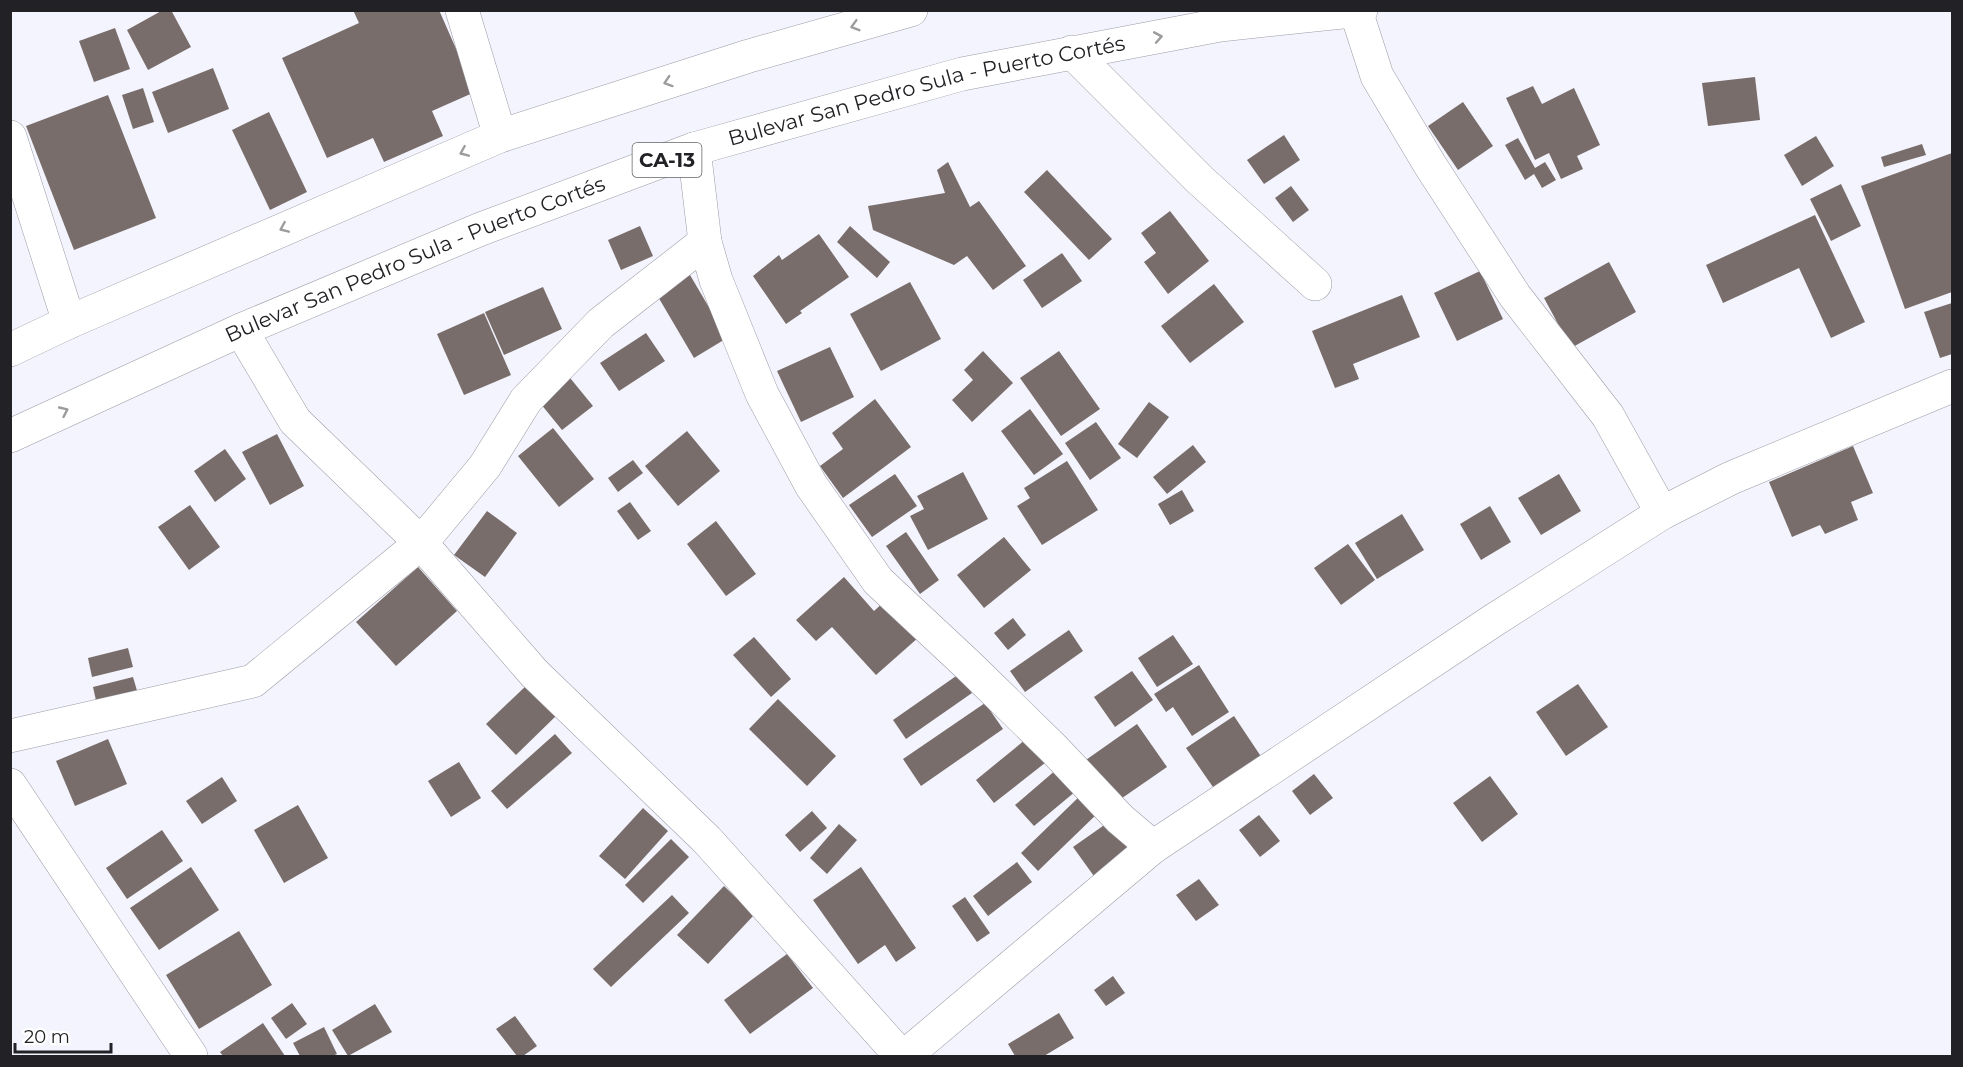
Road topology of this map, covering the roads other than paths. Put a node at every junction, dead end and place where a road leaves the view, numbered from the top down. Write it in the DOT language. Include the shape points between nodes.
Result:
graph roads {
  1 [pos="462,10"];
  2 [pos="911,10"];
  3 [pos="1361,10"];
  4 [pos="1356,11"];
  5 [pos="1072,52"];
  6 [pos="500,136"];
  7 [pos="10,137"];
  8 [pos="694,149"];
  9 [pos="705,242"];
  10 [pos="1315,284"];
  11 [pos="69,322"];
  12 [pos="241,330"];
  13 [pos="10,350"];
  14 [pos="1953,386"];
  15 [pos="10,436"];
  16 [pos="1662,513"];
  17 [pos="421,543"];
  18 [pos="10,736"];
  19 [pos="10,785"];
  20 [pos="1153,846"];
  21 [pos="191,1056"];
  22 [pos="903,1056"];
  1 -- 6 [label="main road"];
  2 -- 6 [label="main road, one-way" via="749,56"];
  3 -- 4 [label="main road, Bulevar San Pedro Sula - Puerto Cortés / CA-13"];
  5 -- 4 [label="main road, Bulevar San Pedro Sula - Puerto Cortés / CA-13, one-way" via="1220,25"];
  4 -- 16 [label="main road" via="1377,76 1430,165 1515,296 1608,416"];
  5 -- 8 [label="main road, Bulevar San Pedro Sula - Puerto Cortés / CA-13" via="962,74"];
  5 -- 10 [label="main road" via="1200,180"];
  6 -- 11 [label="main road, one-way"];
  7 -- 11 [label="main road"];
  8 -- 9 [label="main road"];
  8 -- 12 [label="main road, Bulevar San Pedro Sula - Puerto Cortés / CA-13" via="481,229"];
  9 -- 17 [label="main road" via="601,323 526,400 485,466"];
  9 -- 20 [label="main road" via="716,280 762,394 811,485 878,581 1054,749 1120,819"];
  11 -- 13 [label="main road"];
  15 -- 12 [label="main road, Bulevar San Pedro Sula - Puerto Cortés / CA-13, one-way"];
  12 -- 17 [label="main road" via="296,421"];
  14 -- 16 [label="main road" via="1731,478"];
  16 -- 20 [label="main road"];
  17 -- 18 [label="main road" via="253,681"];
  17 -- 22 [label="main road" via="534,673 707,840"];
  19 -- 21 [label="main road"];
  20 -- 22 [label="main road"];
}
